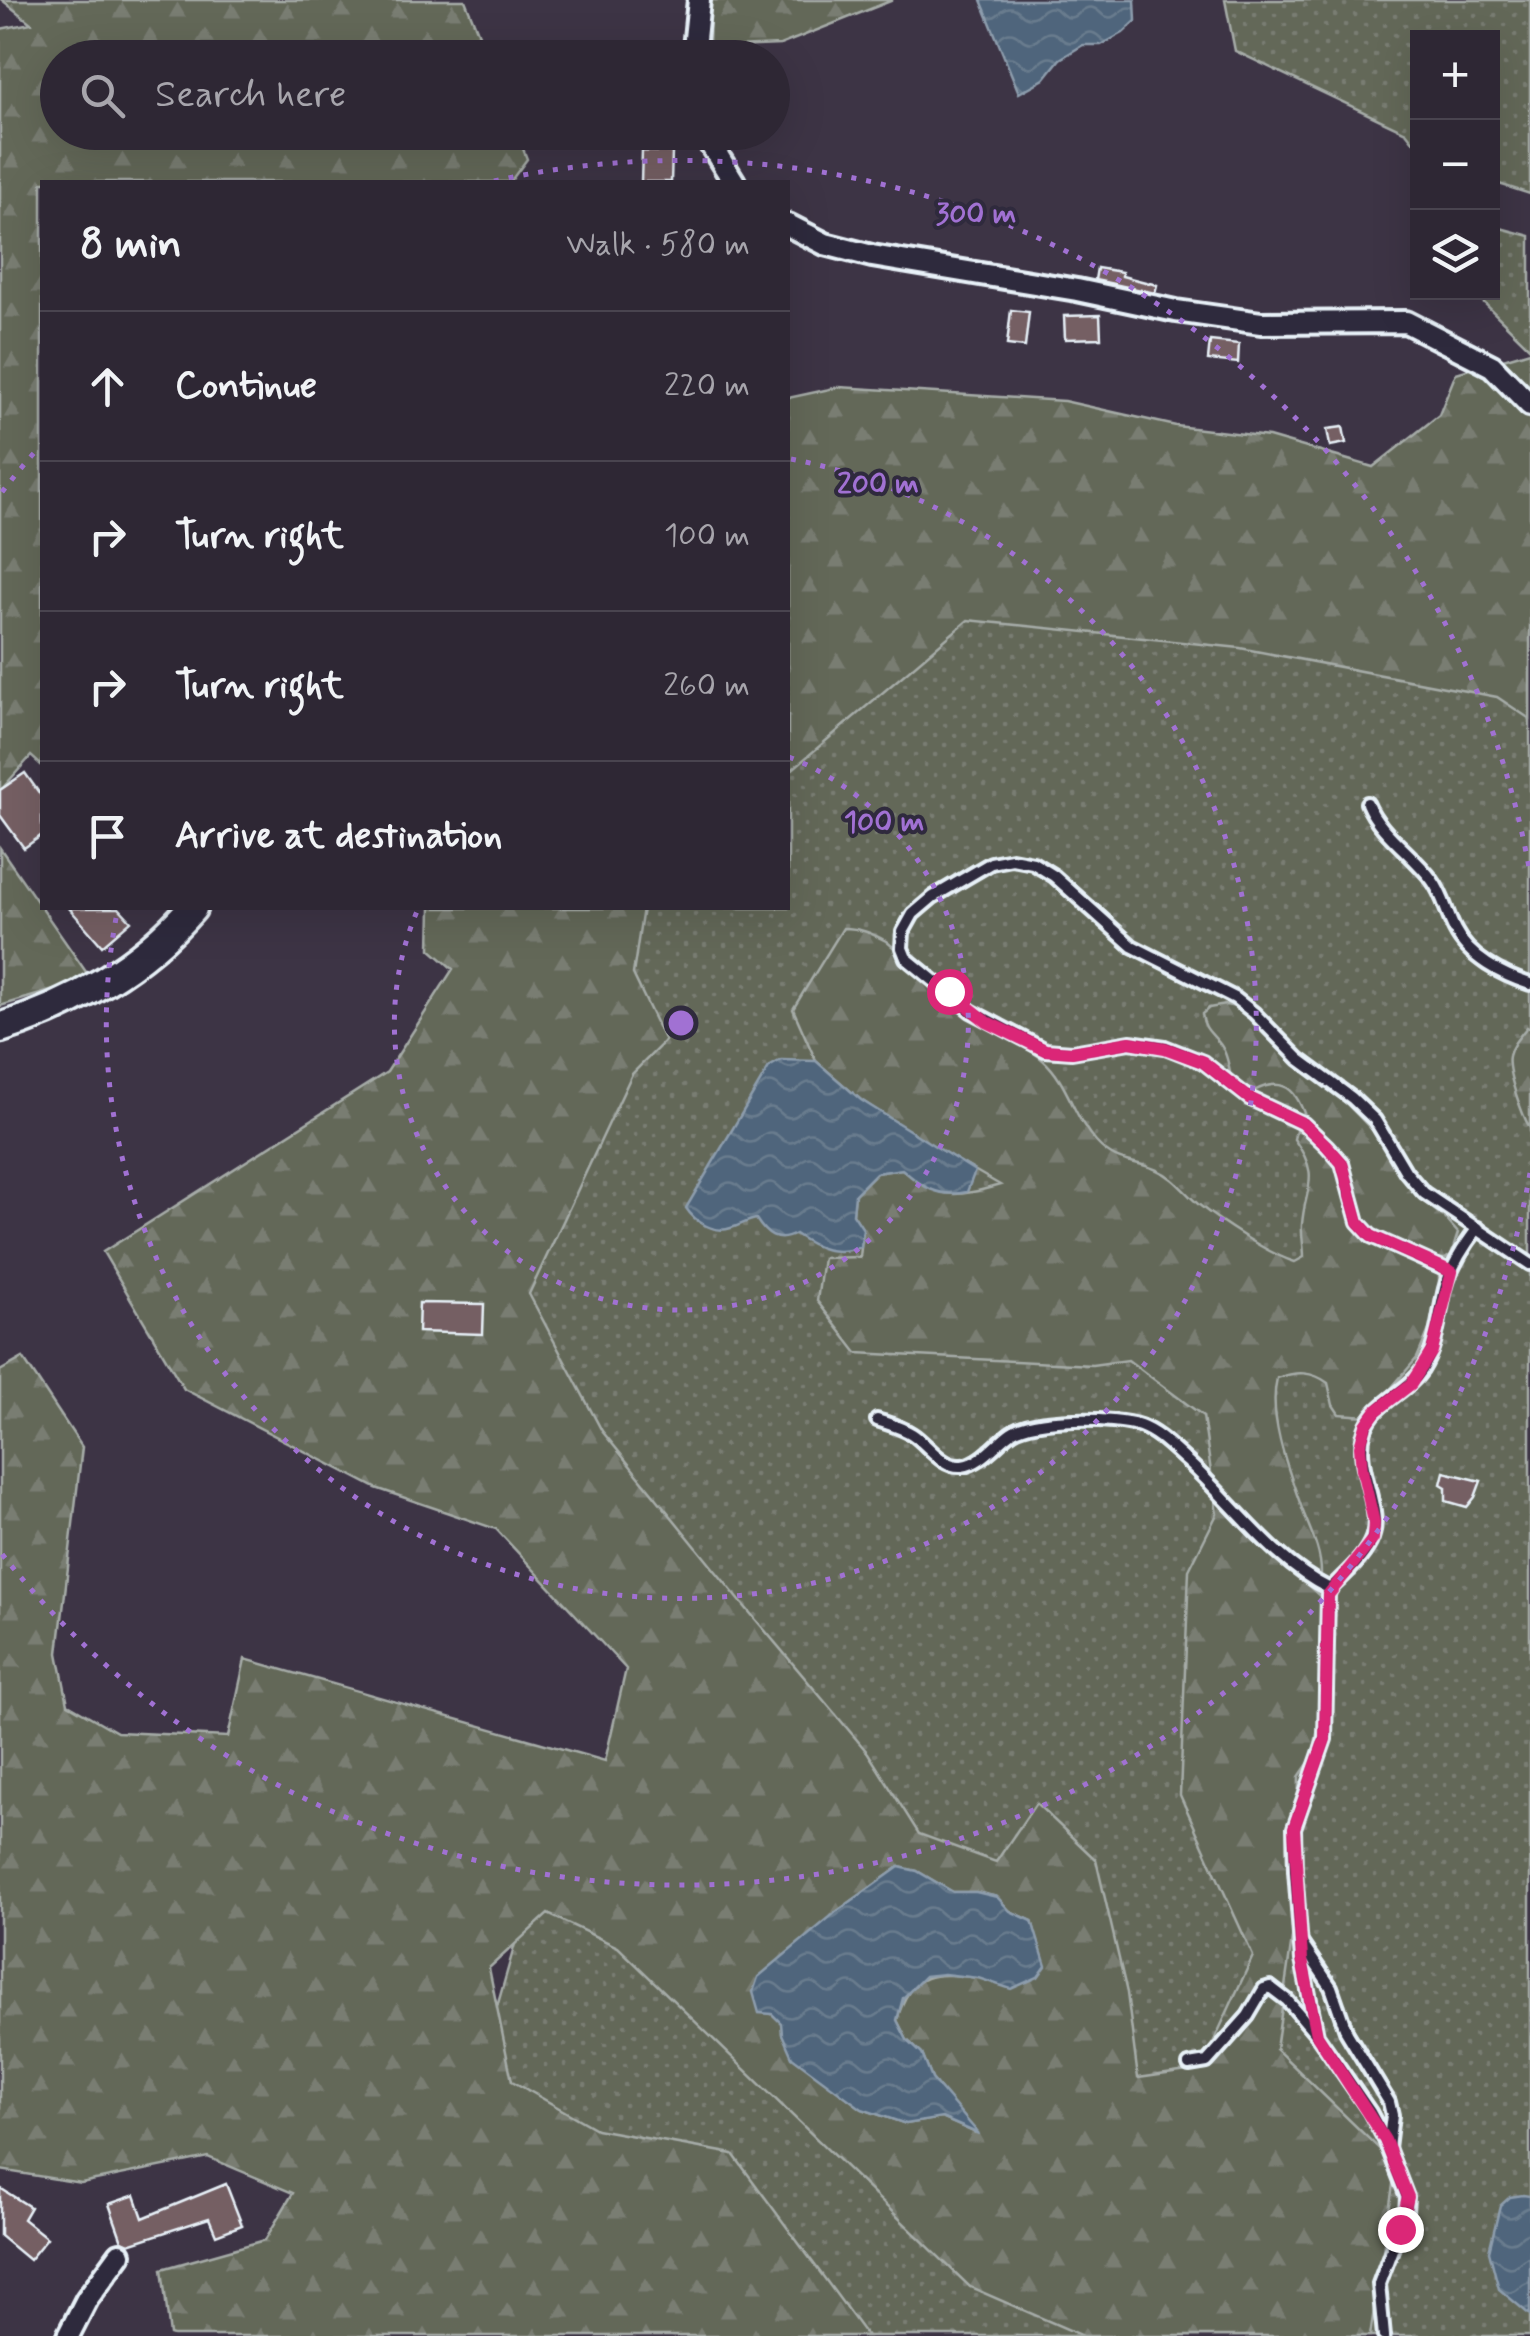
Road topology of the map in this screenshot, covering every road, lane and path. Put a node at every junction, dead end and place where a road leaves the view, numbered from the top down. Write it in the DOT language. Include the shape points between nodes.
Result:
graph roads {
  1 [pos="699,0"];
  2 [pos="695,40"];
  3 [pos="715,150"];
  4 [pos="733,180"];
  5 [pos="790,227"];
  6 [pos="1530,405"];
  7 [pos="1367,803"];
  8 [pos="190,910"];
  9 [pos="1530,984"];
  10 [pos="0,1028"];
  11 [pos="1478,1228"];
  12 [pos="1530,1264"];
  13 [pos="1452,1272"];
  14 [pos="877,1420"];
  15 [pos="1330,1589"];
  16 [pos="1302,1944"];
  17 [pos="1317,2035"];
  18 [pos="1188,2065"];
  19 [pos="1388,2149"];
  20 [pos="120,2254"];
  21 [pos="68,2336"];
  22 [pos="1384,2336"];
  1 -- 2 [label="street"];
  3 -- 4 [label="street"];
  5 -- 6 [label="street" via="872,256 1176,311 1261,323 1406,322 1492,366"];
  7 -- 9 [label="lane" via="1374,820 1432,880 1456,934 1489,965"];
  8 -- 10 [label="street" via="134,960 70,1003"];
  11 -- 12 [label="lane"];
  11 -- 13 [label="lane"];
  11 -- 13 [label="lane" via="1424,1192 1375,1120 1298,1059 1254,1013 1132,946 1033,863 991,863 913,914 903,932 906,958 987,1022 1045,1050 1130,1042 1203,1062 1249,1098 1304,1124 1327,1146 1342,1163 1358,1222 1371,1236"];
  13 -- 15 [label="lane" via="1422,1370 1366,1425 1360,1446 1373,1539"];
  14 -- 15 [label="lane" via="913,1434 945,1463 962,1466 1033,1422 1141,1426 1203,1476 1285,1560"];
  15 -- 16 [label="lane" via="1325,1739 1294,1828"];
  16 -- 17 [label="lane"];
  16 -- 19 [label="lane" via="1389,2102"];
  17 -- 18 [label="lane" via="1279,1992 1264,1989 1207,2062"];
  17 -- 19 [label="lane"];
  19 -- 22 [label="lane" via="1408,2197 1379,2284"];
  20 -- 21 [label="street"];
}
